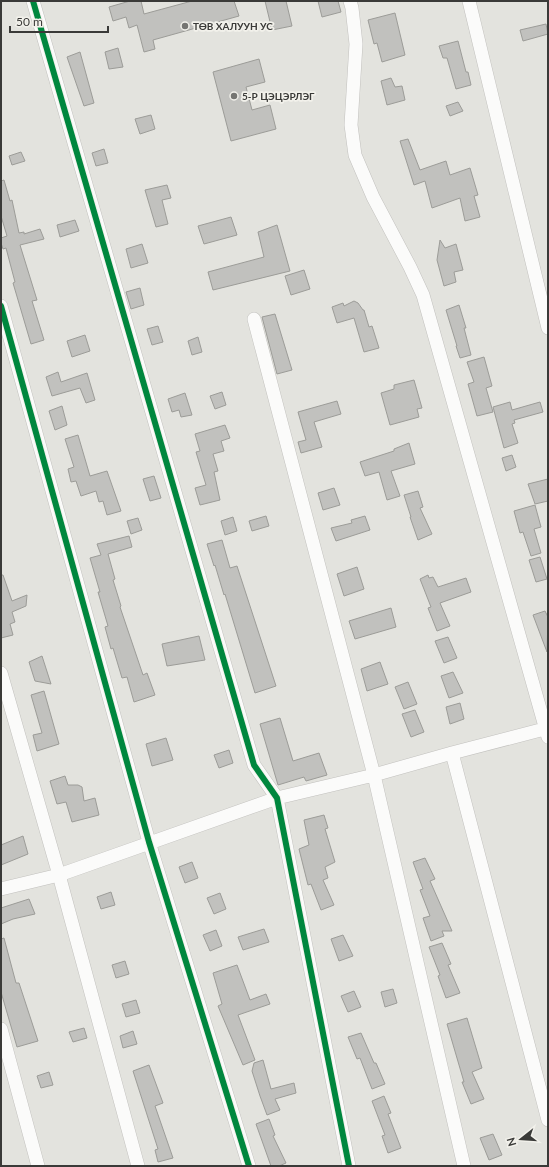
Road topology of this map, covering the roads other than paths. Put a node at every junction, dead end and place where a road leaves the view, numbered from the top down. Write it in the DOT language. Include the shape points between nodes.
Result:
graph roads {
  1 [pos="33,1"];
  2 [pos="350,1"];
  3 [pos="469,1"];
  4 [pos="1,306"];
  5 [pos="254,319"];
  6 [pos="548,328"];
  7 [pos="1,673"];
  8 [pos="547,731"];
  9 [pos="452,753"];
  10 [pos="374,775"];
  11 [pos="277,798"];
  12 [pos="149,842"];
  13 [pos="59,875"];
  14 [pos="1,889"];
  15 [pos="1,1029"];
  16 [pos="548,1120"];
  17 [pos="38,1166"];
  18 [pos="138,1166"];
  19 [pos="249,1166"];
  20 [pos="349,1166"];
  21 [pos="464,1166"];
  1 -- 11 [label="street" via="254,765"];
  2 -- 8 [label="street" via="356,44 351,125 355,155 373,197 423,295"];
  3 -- 6 [label="street"];
  4 -- 12 [label="street"];
  5 -- 10 [label="street"];
  7 -- 13 [label="street"];
  8 -- 9 [label="street"];
  9 -- 10 [label="street"];
  9 -- 16 [label="street"];
  10 -- 11 [label="street"];
  10 -- 21 [label="street"];
  11 -- 12 [label="street"];
  11 -- 20 [label="street"];
  12 -- 13 [label="street"];
  12 -- 19 [label="street"];
  13 -- 14 [label="street"];
  13 -- 18 [label="street"];
  15 -- 17 [label="street"];
}
